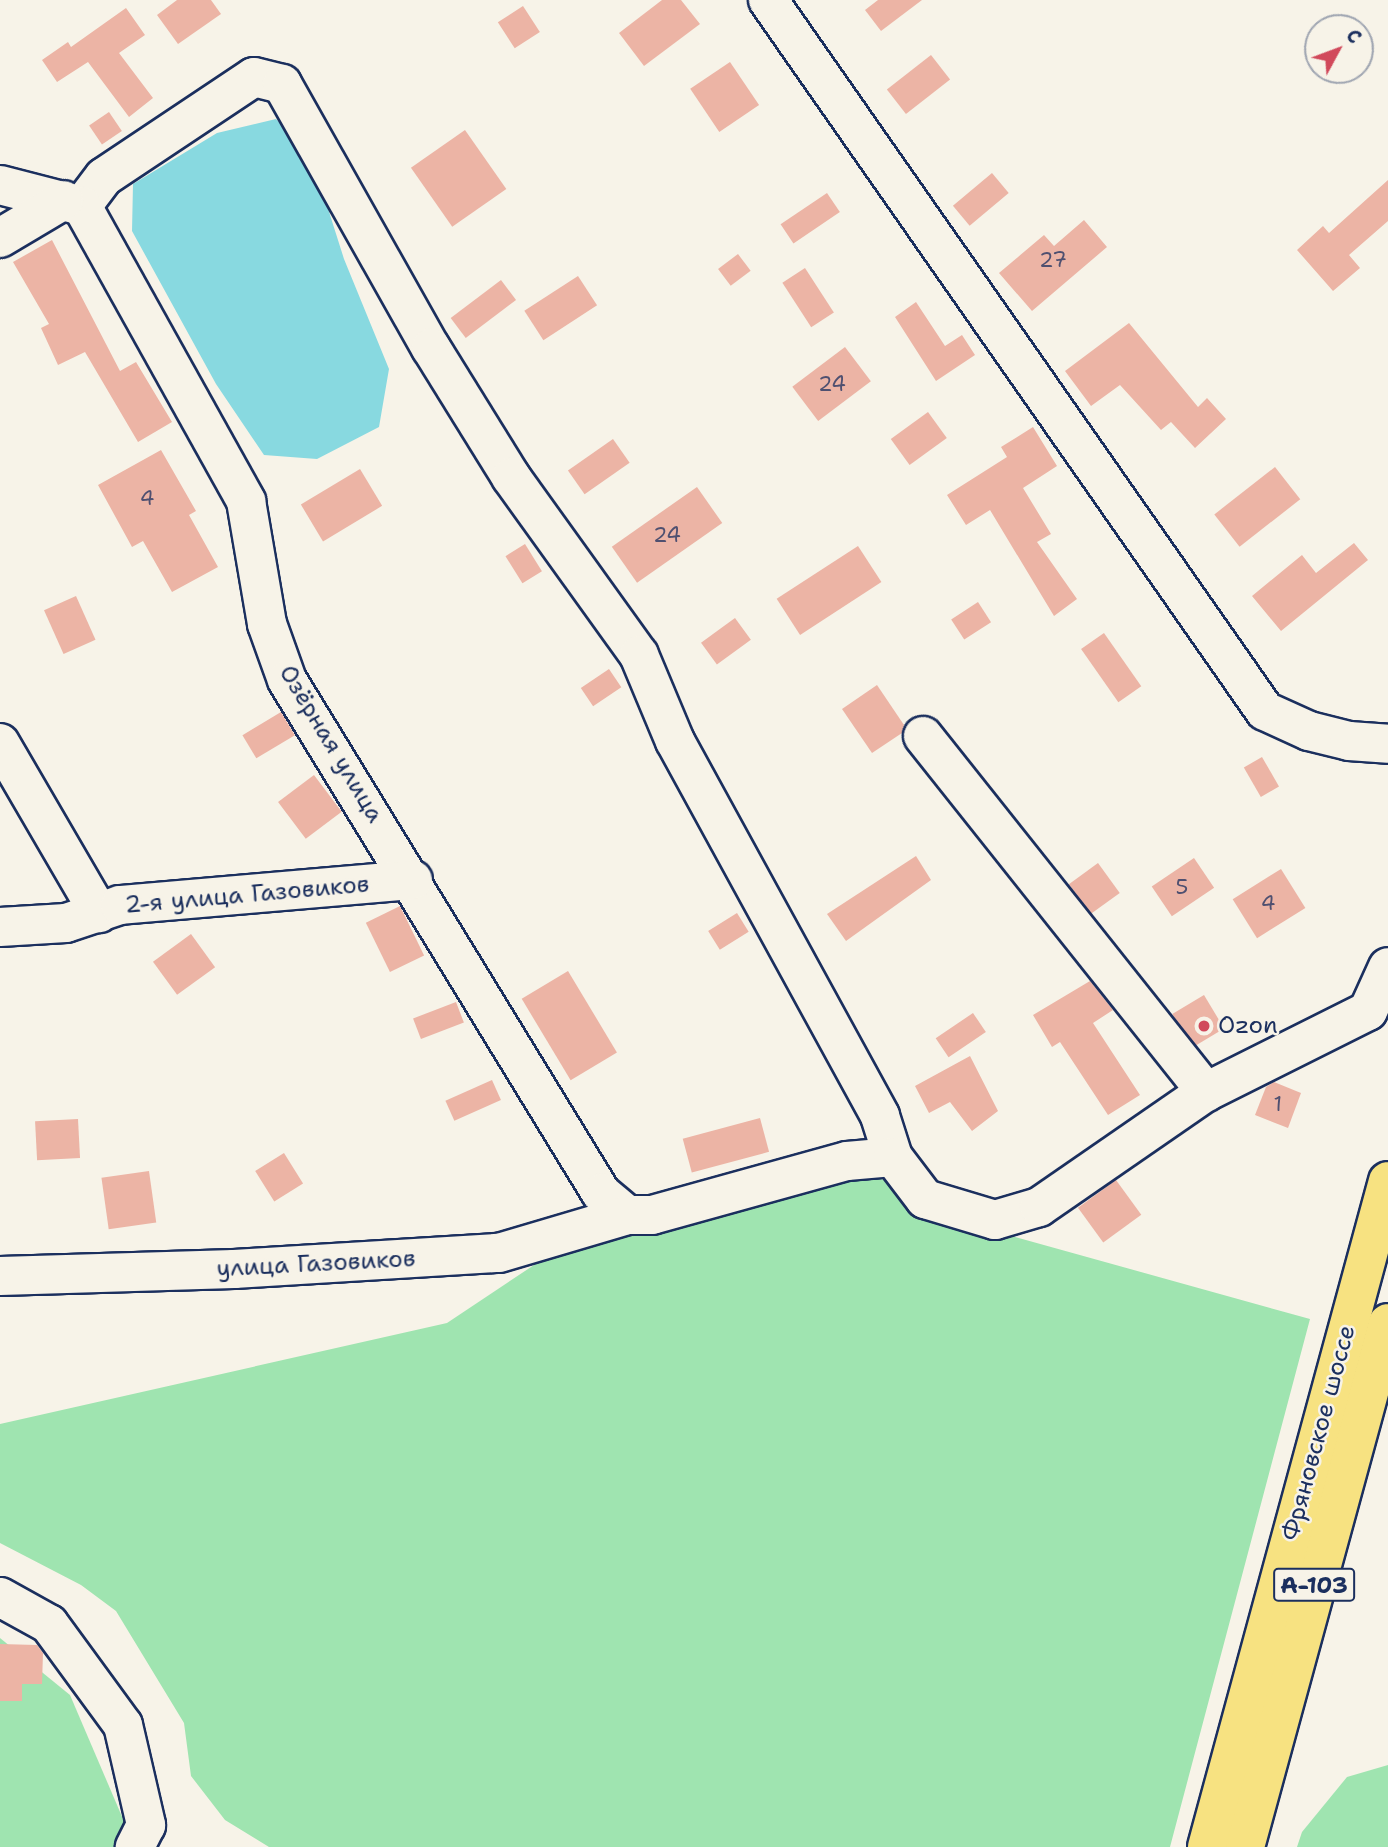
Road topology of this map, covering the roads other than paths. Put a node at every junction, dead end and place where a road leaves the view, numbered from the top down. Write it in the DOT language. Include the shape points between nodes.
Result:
graph roads {
  1 [pos="768,0"];
  2 [pos="0,185"];
  3 [pos="73,203"];
  4 [pos="0,238"];
  5 [pos="923,736"];
  6 [pos="0,743"];
  7 [pos="1388,744"];
  8 [pos="413,880"];
  9 [pos="99,913"];
  10 [pos="0,928"];
  11 [pos="1388,967"];
  12 [pos="1206,1092"];
  13 [pos="893,1157"];
  14 [pos="1388,1181"];
  15 [pos="627,1215"];
  16 [pos="0,1276"];
  17 [pos="1388,1323"];
  18 [pos="0,1597"];
  19 [pos="135,1847"];
  20 [pos="1207,1847"];
  21 [pos="1245,1847"];
  1 -- 7 [label="street" via="1265,711 1309,731"];
  2 -- 3 [label="street"];
  3 -- 4 [label="street"];
  3 -- 8 [label="street, Озёрная улица" via="246,500 267,624 287,680"];
  3 -- 13 [label="street" via="104,177 254,77 282,84 445,372 511,477 639,655 676,741 880,1116"];
  5 -- 12 [label="street"];
  6 -- 9 [label="street"];
  8 -- 9 [label="street, 2-я улица Газовиков" via="120,905"];
  8 -- 15 [label="street, Озёрная улица" via="601,1193"];
  9 -- 10 [label="street, 2-я улица Газовиков" via="66,923"];
  11 -- 12 [label="street" via="1368,1011"];
  12 -- 13 [label="street" via="1039,1207 995,1220 925,1199"];
  13 -- 15 [label="street, улица Газовиков" via="847,1161 652,1215"];
  14 -- 20 [label="main road, Фряновское шоссе / А-103"];
  15 -- 16 [label="street, улица Газовиков" via="499,1253 234,1269"];
  17 -- 21 [label="main road, Фряновское шоссе / А-103"];
  18 -- 19 [label="street" via="49,1624 124,1725 146,1825"];
}
